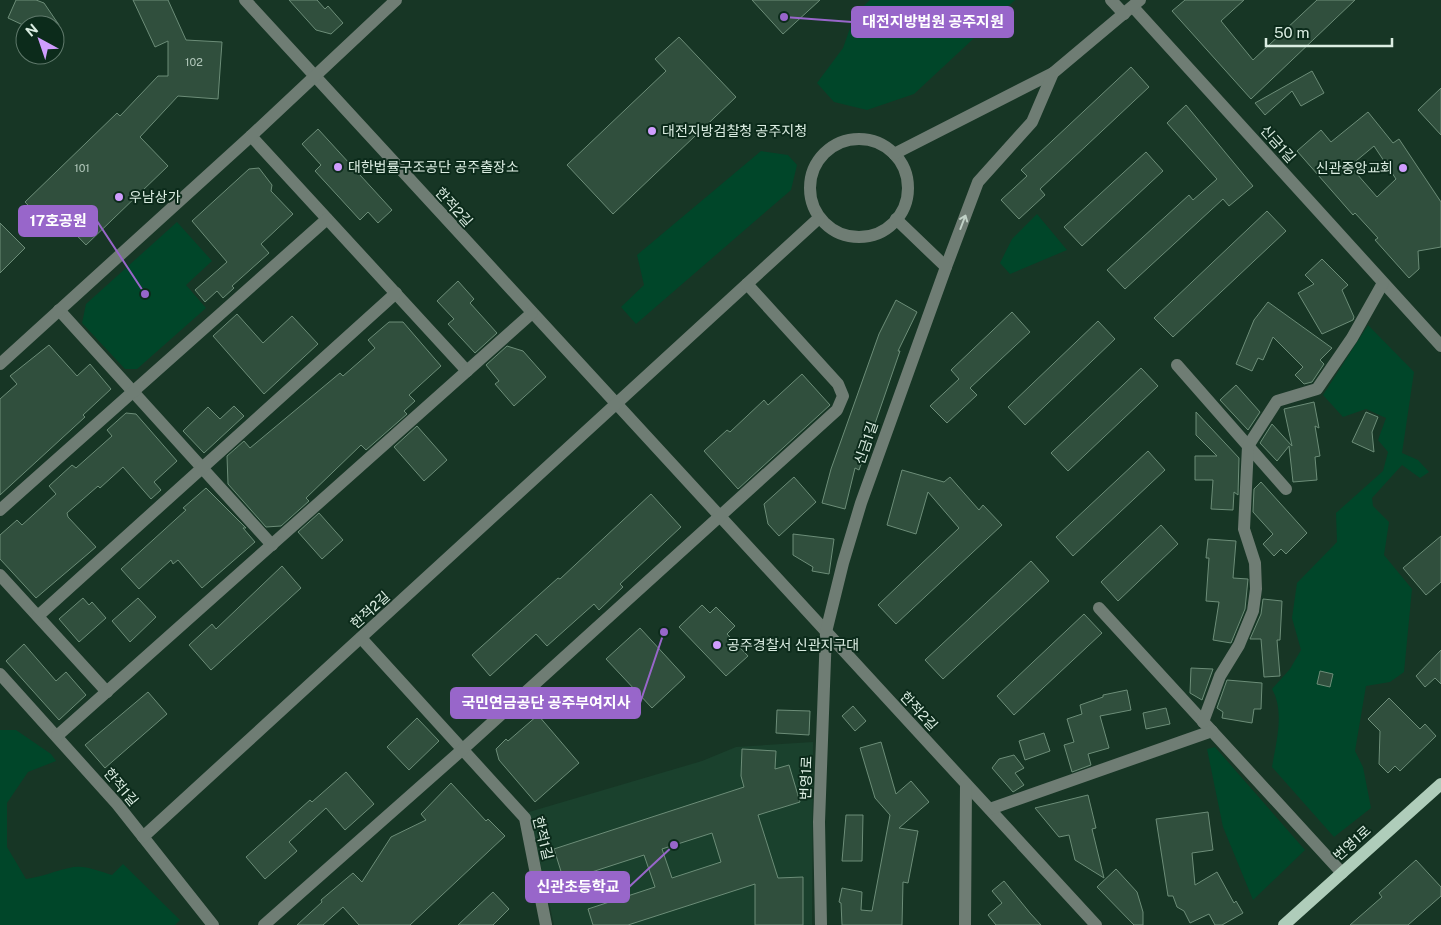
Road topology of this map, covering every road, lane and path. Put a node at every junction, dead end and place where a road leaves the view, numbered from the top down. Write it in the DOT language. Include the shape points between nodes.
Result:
graph roads {
  1 [pos="245,0"];
  2 [pos="396,0"];
  3 [pos="1111,0"];
  4 [pos="1132,7"];
  5 [pos="1053,73"];
  6 [pos="315,76"];
  7 [pos="251,136"];
  8 [pos="894,154"];
  9 [pos="820,218"];
  10 [pos="327,219"];
  11 [pos="896,219"];
  12 [pos="946,267"];
  13 [pos="1383,283"];
  14 [pos="747,284"];
  15 [pos="396,293"];
  16 [pos="59,310"];
  17 [pos="532,313"];
  18 [pos="1441,346"];
  19 [pos="0,364"];
  20 [pos="1177,365"];
  21 [pos="467,371"];
  22 [pos="133,392"];
  23 [pos="616,405"];
  24 [pos="1248,446"];
  25 [pos="202,468"];
  26 [pos="1286,489"];
  27 [pos="0,510"];
  28 [pos="720,518"];
  29 [pos="272,545"];
  30 [pos="0,575"];
  31 [pos="1099,608"];
  32 [pos="38,616"];
  33 [pos="826,632"];
  34 [pos="361,638"];
  35 [pos="0,674"];
  36 [pos="107,692"];
  37 [pos="1208,726"];
  38 [pos="57,736"];
  39 [pos="463,749"];
  40 [pos="966,784"];
  41 [pos="1441,784"];
  42 [pos="990,809"];
  43 [pos="143,837"];
  44 [pos="1342,873"];
  45 [pos="213,925"];
  46 [pos="264,925"];
  47 [pos="546,925"];
  48 [pos="821,925"];
  49 [pos="965,925"];
  50 [pos="1096,925"];
  51 [pos="1284,925"];
  1 -- 6 [label="street, 한적2길"];
  2 -- 6 [label="street"];
  3 -- 4 [label="street"];
  4 -- 5 [label="street, 신금1길"];
  4 -- 13 [label="street, 신금1길"];
  5 -- 8 [label="street"];
  12 -- 5 [label="street, 신금1길, one-way" via="978,182 1032,122"];
  6 -- 7 [label="street"];
  6 -- 17 [label="street, 한적2길"];
  7 -- 10 [label="street"];
  7 -- 16 [label="street"];
  8 -- 9 [label="street" via="869,140 847,141 827,151 818,162 811,183 813,205"];
  8 -- 11 [label="street" via="904,167 908,183 907,199"];
  9 -- 11 [label="street" via="845,235 861,237 877,234"];
  9 -- 14 [label="street, 한적2길"];
  10 -- 15 [label="street"];
  10 -- 22 [label="street"];
  11 -- 12 [label="street"];
  12 -- 33 [label="street, 신금1길" via="861,503"];
  13 -- 18 [label="street, 신금1길"];
  13 -- 24 [label="street" via="1352,338 1317,389 1277,401"];
  14 -- 23 [label="street, 한적2길"];
  14 -- 28 [label="street" via="838,384 843,396 837,410"];
  15 -- 21 [label="street"];
  15 -- 25 [label="street"];
  16 -- 19 [label="street"];
  16 -- 22 [label="street"];
  17 -- 21 [label="street"];
  17 -- 23 [label="street, 한적2길"];
  20 -- 24 [label="street"];
  21 -- 29 [label="street"];
  22 -- 25 [label="street"];
  22 -- 27 [label="street"];
  23 -- 28 [label="street, 한적2길"];
  23 -- 34 [label="street, 한적2길"];
  24 -- 26 [label="street"];
  24 -- 37 [label="street" via="1244,529 1255,563 1253,611 1239,645 1220,676"];
  25 -- 29 [label="street"];
  25 -- 32 [label="street"];
  28 -- 33 [label="street, 한적2길"];
  28 -- 39 [label="street"];
  29 -- 36 [label="street"];
  30 -- 32 [label="street"];
  31 -- 37 [label="street"];
  32 -- 36 [label="street"];
  33 -- 40 [label="street, 한적2길"];
  33 -- 48 [label="street, 번영1로" via="819,822"];
  34 -- 39 [label="street, 한적1길"];
  34 -- 43 [label="street, 한적2길"];
  35 -- 38 [label="street, 한적1길"];
  36 -- 38 [label="street"];
  37 -- 42 [label="street"];
  37 -- 44 [label="street"];
  38 -- 43 [label="street, 한적1길"];
  39 -- 46 [label="street"];
  39 -- 47 [label="street, 한적1길" via="524,818"];
  40 -- 42 [label="street, 한적2길"];
  40 -- 49 [label="street"];
  41 -- 44 [label="main road, 번영1로"];
  42 -- 50 [label="street, 한적2길"];
  43 -- 45 [label="street, 한적1길"];
  44 -- 51 [label="main road, 번영1로"];
}
